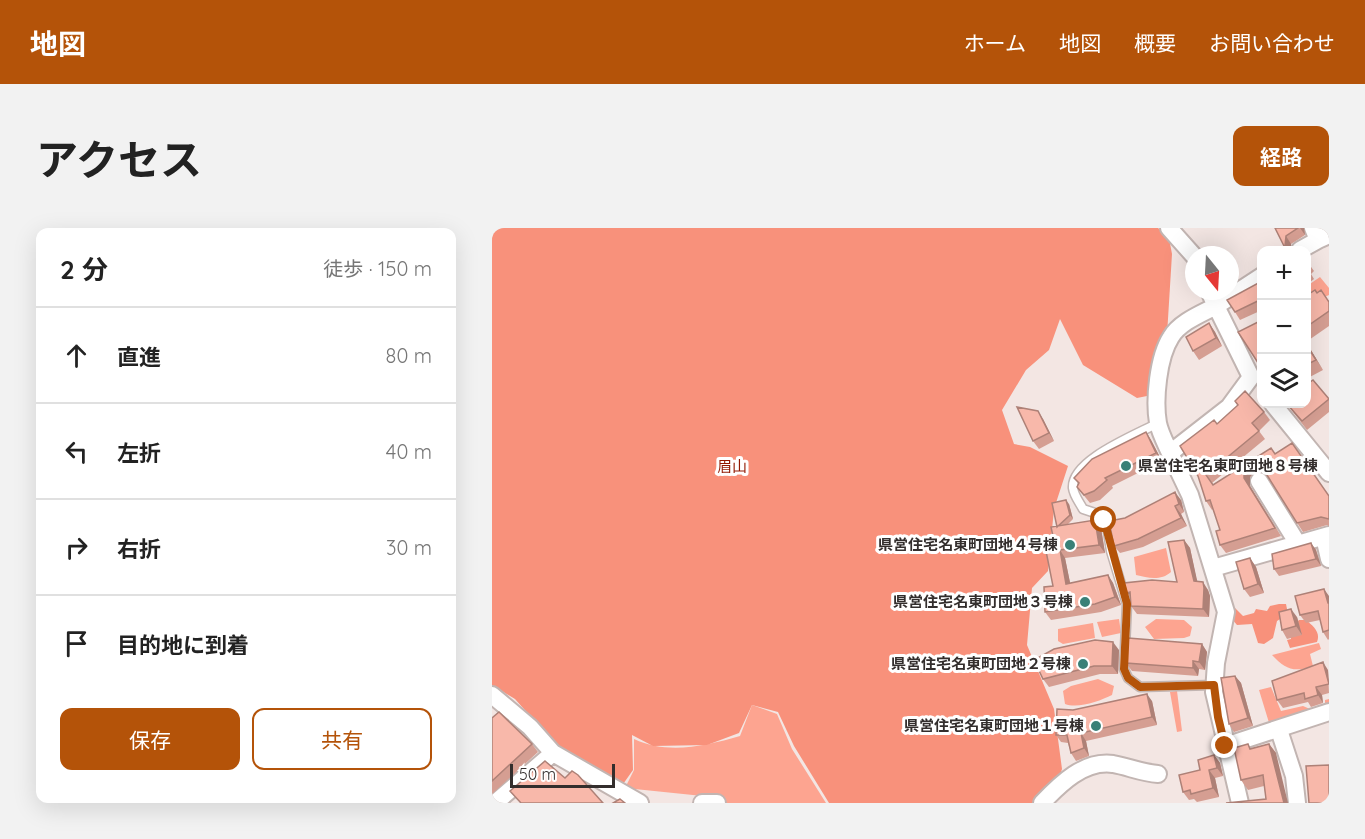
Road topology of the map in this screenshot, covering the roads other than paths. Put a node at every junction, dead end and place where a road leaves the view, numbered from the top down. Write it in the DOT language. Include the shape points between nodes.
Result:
graph roads {
  1 [pos="1169,228"];
  2 [pos="1320,234"];
  3 [pos="1185,246"];
  4 [pos="1305,246"];
  5 [pos="1257,278"];
  6 [pos="1239,287"];
  7 [pos="1211,300"];
  8 [pos="1213,300"];
  9 [pos="1256,384"];
  10 [pos="1276,408"];
  11 [pos="1158,423"];
  12 [pos="1170,453"];
  13 [pos="1329,473"];
  14 [pos="1258,481"];
  15 [pos="1327,536"];
  16 [pos="1298,544"];
  17 [pos="1329,559"];
  18 [pos="1213,568"];
  19 [pos="1214,685"];
  20 [pos="496,704"];
  21 [pos="1329,712"];
  22 [pos="1279,730"];
  23 [pos="1225,746"];
  24 [pos="553,753"];
  25 [pos="1158,774"];
  26 [pos="611,798"];
  27 [pos="495,803"];
  28 [pos="640,803"];
  29 [pos="702,803"];
  30 [pos="717,803"];
  31 [pos="1042,803"];
  32 [pos="1240,803"];
  33 [pos="1297,803"];
  1 -- 3 [label="street"];
  2 -- 4 [label="street"];
  5 -- 6 [label="street"];
  7 -- 11 [label="street" via="1171,336 1164,351 1158,377"];
  8 -- 9 [label="street" via="1236,335"];
  9 -- 12 [label="street"];
  10 -- 13 [label="street"];
  11 -- 12 [label="street"];
  11 -- 19 [label="lane" via="1085,463 1076,474 1073,489 1083,509 1095,513 1107,525 1127,604 1124,669 1128,678 1140,687"];
  12 -- 18 [label="street" via="1190,495"];
  14 -- 16 [label="street"];
  15 -- 16 [label="street"];
  15 -- 17 [label="street"];
  16 -- 18 [label="street"];
  18 -- 19 [label="street" via="1226,612"];
  19 -- 23 [label="street"];
  20 -- 24 [label="street" via="530,727"];
  21 -- 22 [label="street"];
  22 -- 23 [label="street"];
  22 -- 33 [label="street" via="1294,776"];
  23 -- 32 [label="street"];
  24 -- 26 [label="street"];
  24 -- 27 [label="street"];
  25 -- 31 [label="street" via="1112,764 1089,768 1066,778"];
  26 -- 28 [label="street"];
  29 -- 30 [label="street"];
}
